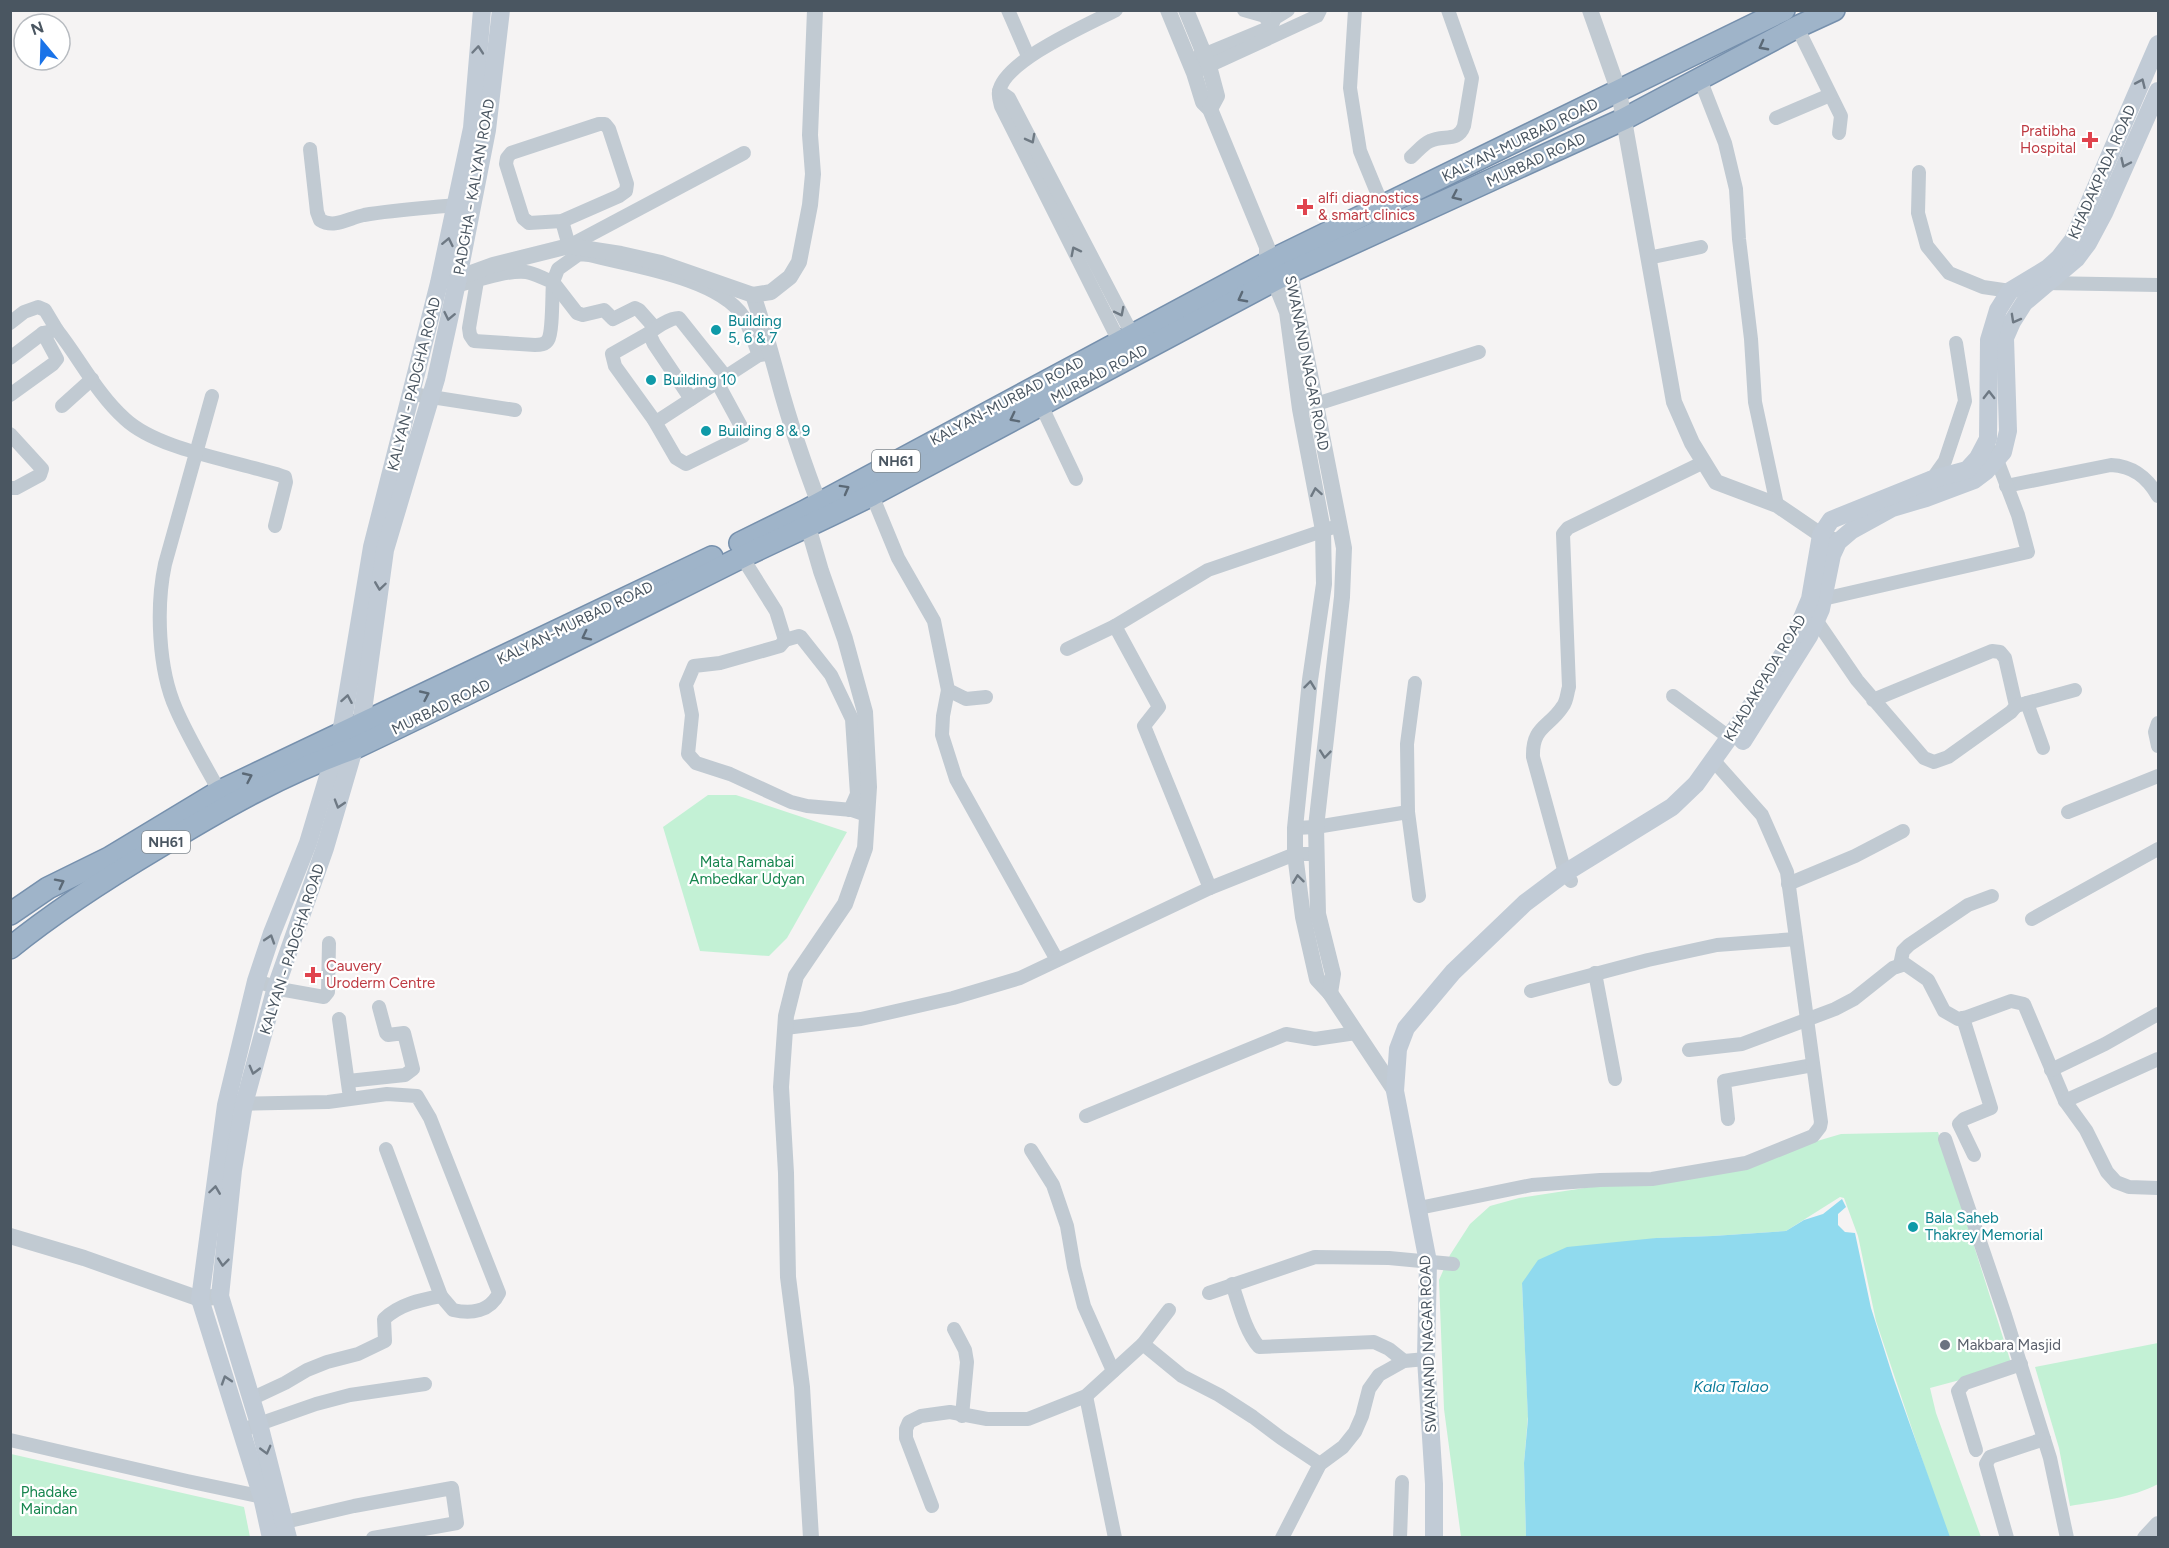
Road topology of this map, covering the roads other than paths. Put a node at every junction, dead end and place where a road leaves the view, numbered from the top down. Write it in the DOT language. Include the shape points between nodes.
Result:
graph roads {
  1 [pos="482,10"];
  2 [pos="501,10"];
  3 [pos="815,10"];
  4 [pos="1008,10"];
  5 [pos="1116,10"];
  6 [pos="1168,10"];
  7 [pos="1186,10"];
  8 [pos="1245,10"];
  9 [pos="1288,10"];
  10 [pos="1320,10"];
  11 [pos="1448,10"];
  12 [pos="1590,10"];
  13 [pos="1784,10"];
  14 [pos="1834,10"];
  15 [pos="1350,14"];
  16 [pos="1271,27"];
  17 [pos="1797,27"];
  18 [pos="2158,44"];
  19 [pos="1028,56"];
  20 [pos="1199,64"];
  21 [pos="1700,79"];
  22 [pos="2158,91"];
  23 [pos="1619,92"];
  24 [pos="1830,94"];
  25 [pos="1776,118"];
  26 [pos="1624,120"];
  27 [pos="480,129"];
  28 [pos="1839,133"];
  29 [pos="310,149"];
  30 [pos="744,153"];
  31 [pos="1411,157"];
  32 [pos="1919,172"];
  33 [pos="2106,185"];
  34 [pos="456,205"];
  35 [pos="1383,207"];
  36 [pos="562,221"];
  37 [pos="569,246"];
  38 [pos="1701,247"];
  39 [pos="1648,258"];
  40 [pos="1276,264"];
  41 [pos="477,281"];
  42 [pos="553,282"];
  43 [pos="2047,282"];
  44 [pos="451,283"];
  45 [pos="2158,285"];
  46 [pos="2010,291"];
  47 [pos="753,295"];
  48 [pos="10,323"];
  49 [pos="652,331"];
  50 [pos="50,332"];
  51 [pos="1125,338"];
  52 [pos="1956,343"];
  53 [pos="1479,352"];
  54 [pos="75,353"];
  55 [pos="765,354"];
  56 [pos="10,358"];
  57 [pos="57,358"];
  58 [pos="92,379"];
  59 [pos="721,380"];
  60 [pos="10,395"];
  61 [pos="212,396"];
  62 [pos="421,396"];
  63 [pos="691,399"];
  64 [pos="1041,405"];
  65 [pos="62,406"];
  66 [pos="1308,407"];
  67 [pos="515,410"];
  68 [pos="654,420"];
  69 [pos="973,430"];
  70 [pos="10,434"];
  71 [pos="1989,439"];
  72 [pos="196,452"];
  73 [pos="1998,459"];
  74 [pos="1704,462"];
  75 [pos="1076,480"];
  76 [pos="2006,486"];
  77 [pos="10,488"];
  78 [pos="1928,489"];
  79 [pos="872,495"];
  80 [pos="2158,496"];
  81 [pos="1777,505"];
  82 [pos="814,515"];
  83 [pos="275,526"];
  84 [pos="1331,528"];
  85 [pos="1829,539"];
  86 [pos="379,548"];
  87 [pos="742,557"];
  88 [pos="1324,584"];
  89 [pos="1343,585"];
  90 [pos="1822,599"];
  91 [pos="616,612"];
  92 [pos="1811,617"];
  93 [pos="1115,626"];
  94 [pos="785,640"];
  95 [pos="1067,650"];
  96 [pos="1415,683"];
  97 [pos="948,690"];
  98 [pos="2075,690"];
  99 [pos="1673,696"];
  100 [pos="986,697"];
  101 [pos="1762,699"];
  102 [pos="1873,700"];
  103 [pos="2021,705"];
  104 [pos="2158,723"];
  105 [pos="361,725"];
  106 [pos="1730,738"];
  107 [pos="348,741"];
  108 [pos="2158,746"];
  109 [pos="2043,748"];
  110 [pos="334,756"];
  111 [pos="1719,765"];
  112 [pos="2158,776"];
  113 [pos="223,798"];
  114 [pos="850,810"];
  115 [pos="1408,812"];
  116 [pos="2068,812"];
  117 [pos="867,815"];
  118 [pos="1316,827"];
  119 [pos="1295,828"];
  120 [pos="1903,831"];
  121 [pos="317,845"];
  122 [pos="2158,849"];
  123 [pos="1296,854"];
  124 [pos="1316,854"];
  125 [pos="1568,877"];
  126 [pos="1788,884"];
  127 [pos="1210,888"];
  128 [pos="1419,896"];
  129 [pos="1992,896"];
  130 [pos="10,914"];
  131 [pos="1311,915"];
  132 [pos="2032,919"];
  133 [pos="1796,939"];
  134 [pos="329,943"];
  135 [pos="10,948"];
  136 [pos="1057,960"];
  137 [pos="1900,965"];
  138 [pos="1595,973"];
  139 [pos="256,981"];
  140 [pos="276,987"];
  141 [pos="1531,991"];
  142 [pos="380,1007"];
  143 [pos="2158,1014"];
  144 [pos="1963,1018"];
  145 [pos="339,1019"];
  146 [pos="1807,1019"];
  147 [pos="785,1028"];
  148 [pos="1356,1033"];
  149 [pos="1401,1043"];
  150 [pos="1689,1050"];
  151 [pos="1369,1054"];
  152 [pos="2158,1059"];
  153 [pos="1813,1065"];
  154 [pos="2051,1070"];
  155 [pos="410,1073"];
  156 [pos="1615,1079"];
  157 [pos="348,1082"];
  158 [pos="1395,1091"];
  159 [pos="417,1096"];
  160 [pos="350,1099"];
  161 [pos="2065,1101"];
  162 [pos="235,1104"];
  163 [pos="1086,1116"];
  164 [pos="1728,1119"];
  165 [pos="1945,1139"];
  166 [pos="386,1149"];
  167 [pos="1031,1149"];
  168 [pos="1974,1155"];
  169 [pos="2158,1188"];
  170 [pos="1419,1208"];
  171 [pos="10,1236"];
  172 [pos="1428,1262"];
  173 [pos="1453,1264"];
  174 [pos="1232,1284"];
  175 [pos="1209,1293"];
  176 [pos="220,1296"];
  177 [pos="441,1296"];
  178 [pos="200,1299"];
  179 [pos="1169,1310"];
  180 [pos="954,1329"];
  181 [pos="1143,1344"];
  182 [pos="1426,1359"];
  183 [pos="1404,1361"];
  184 [pos="2021,1364"];
  185 [pos="1113,1371"];
  186 [pos="425,1384"];
  187 [pos="1086,1396"];
  188 [pos="251,1399"];
  189 [pos="962,1416"];
  190 [pos="259,1424"];
  191 [pos="242,1430"];
  192 [pos="2043,1436"];
  193 [pos="10,1440"];
  194 [pos="1995,1449"];
  195 [pos="1976,1450"];
  196 [pos="1320,1464"];
  197 [pos="1402,1482"];
  198 [pos="271,1498"];
  199 [pos="932,1506"];
  200 [pos="2158,1524"];
  201 [pos="287,1530"];
  202 [pos="271,1538"];
  203 [pos="373,1538"];
  204 [pos="811,1538"];
  205 [pos="1115,1538"];
  206 [pos="1282,1538"];
  207 [pos="1400,1538"];
  208 [pos="1434,1538"];
  209 [pos="2007,1538"];
  210 [pos="2067,1538"];
  211 [pos="2145,1538"];
  27 -- 1 [label="main road, KALYAN - PADGHA ROAD, one-way"];
  2 -- 27 [label="main road, PADGHA - KALYAN ROAD"];
  3 -- 47 [label="street" via="810,135 813,174 799,262 790,277 771,292"];
  4 -- 19 [label="street"];
  5 -- 19 [label="street"];
  6 -- 20 [label="street"];
  7 -- 20 [label="street"];
  8 -- 16 [label="street" via="1266,16"];
  9 -- 16 [label="street" via="1275,18"];
  10 -- 20 [label="street" via="1317,16"];
  11 -- 31 [label="street" via="1472,78 1464,126 1456,137 1431,140"];
  12 -- 23 [label="street"];
  13 -- 23 [label="highway, KALYAN-MURBAD ROAD / NH61"];
  14 -- 17 [label="highway, MURBAD ROAD / NH61"];
  15 -- 35 [label="street" via="1350,88 1360,151"];
  16 -- 20 [label="street"];
  17 -- 21 [label="highway, MURBAD ROAD / NH61, one-way"];
  17 -- 24 [label="street"];
  33 -- 18 [label="main road, KHADAKPADA ROAD, one-way"];
  19 -- 51 [label="street" via="999,91 1009,98"];
  20 -- 40 [label="street, SWANAND NAGAR ROAD" via="1217,96 1210,110"];
  21 -- 26 [label="highway, MURBAD ROAD / NH61"];
  21 -- 81 [label="street" via="1725,142 1736,189 1755,402"];
  22 -- 33 [label="main road, KHADAKPADA ROAD, one-way"];
  23 -- 26 [label="street"];
  23 -- 35 [label="highway, KALYAN-MURBAD ROAD / NH61"];
  24 -- 25 [label="street"];
  24 -- 28 [label="street" via="1841,116"];
  26 -- 39 [label="street"];
  26 -- 40 [label="highway, MURBAD ROAD / NH61, one-way"];
  27 -- 34 [label="main road, KALYAN - PADGHA ROAD"];
  27 -- 44 [label="main road, PADGHA - KALYAN ROAD"];
  29 -- 34 [label="street" via="317,212 325,224"];
  30 -- 37 [label="street"];
  32 -- 46 [label="street" via="1918,213 1927,246 1949,273 1983,287"];
  33 -- 43 [label="main road, KHADAKPADA ROAD" via="2088,243 2076,259"];
  33 -- 46 [label="main road, KHADAKPADA ROAD" via="2059,258"];
  44 -- 34 [label="main road, KALYAN - PADGHA ROAD, one-way"];
  35 -- 40 [label="highway, KALYAN-MURBAD ROAD / NH61"];
  36 -- 36 [label="street" via="626,191 627,184 605,124 511,153 507,158 523,218 537,224"];
  36 -- 37 [label="street"];
  37 -- 44 [label="street" via="493,265"];
  37 -- 47 [label="street" via="661,263"];
  38 -- 39 [label="street"];
  39 -- 74 [label="street" via="1674,402"];
  40 -- 51 [label="highway, KALYAN-MURBAD ROAD / NH61"];
  40 -- 64 [label="highway, MURBAD ROAD / NH61, one-way"];
  40 -- 66 [label="street, SWANAND NAGAR ROAD"];
  41 -- 42 [label="street" via="526,272"];
  41 -- 42 [label="street" via="470,328 474,341 535,345 548,341"];
  41 -- 44 [label="street"];
  42 -- 49 [label="street" via="577,313 604,310 613,319 635,309"];
  42 -- 55 [label="street" via="558,269 579,254 707,288 742,316"];
  43 -- 45 [label="street"];
  43 -- 46 [label="street"];
  43 -- 73 [label="main road, KHADAKPADA ROAD, one-way" via="2024,303 2005,338 2008,430"];
  44 -- 62 [label="main road, KALYAN - PADGHA ROAD"];
  71 -- 46 [label="main road, one-way" via="1989,340 1998,310"];
  47 -- 55 [label="street"];
  48 -- 50 [label="street" via="38,307 45,310"];
  49 -- 59 [label="street" via="679,318"];
  49 -- 63 [label="street" via="654,344"];
  49 -- 68 [label="street" via="612,354 612,359"];
  50 -- 54 [label="street"];
  50 -- 56 [label="street"];
  50 -- 57 [label="street"];
  51 -- 69 [label="highway, KALYAN-MURBAD ROAD / NH61"];
  52 -- 78 [label="street" via="1965,401 1945,461"];
  53 -- 66 [label="street"];
  54 -- 57 [label="street"];
  54 -- 58 [label="street"];
  55 -- 59 [label="street"];
  55 -- 82 [label="street" via="778,380"];
  57 -- 60 [label="street"];
  58 -- 65 [label="street"];
  58 -- 72 [label="street" via="126,421 144,433"];
  59 -- 63 [label="street"];
  59 -- 68 [label="street" via="743,436 686,464 676,458"];
  61 -- 72 [label="street"];
  62 -- 67 [label="street"];
  62 -- 86 [label="main road, KALYAN - PADGHA ROAD"];
  63 -- 68 [label="street"];
  64 -- 69 [label="highway, MURBAD ROAD / NH61, one-way"];
  64 -- 75 [label="street"];
  66 -- 84 [label="street, SWANAND NAGAR ROAD"];
  69 -- 79 [label="highway, MURBAD ROAD / NH61"];
  82 -- 69 [label="highway, KALYAN-MURBAD ROAD / NH61, one-way"];
  70 -- 77 [label="street" via="42,469 40,475"];
  71 -- 73 [label="street"];
  71 -- 78 [label="main road, KHADAKPADA ROAD" via="1967,470"];
  72 -- 83 [label="street" via="285,477"];
  72 -- 113 [label="street" via="165,564 159,622 168,684 176,708"];
  73 -- 76 [label="street"];
  73 -- 78 [label="main road, KHADAKPADA ROAD" via="1974,480"];
  74 -- 81 [label="street" via="1716,482"];
  74 -- 125 [label="street" via="1568,528 1563,534 1569,687 1564,704 1532,743"];
  76 -- 80 [label="street" via="2125,465 2138,472"];
  76 -- 90 [label="street" via="2028,552"];
  78 -- 85 [label="main road, KHADAKPADA ROAD" via="1892,508 1853,520"];
  79 -- 82 [label="highway, MURBAD ROAD / NH61"];
  79 -- 97 [label="street" via="898,558 934,621"];
  81 -- 85 [label="street"];
  82 -- 87 [label="highway, MURBAD ROAD / NH61"];
  82 -- 91 [label="highway, KALYAN-MURBAD ROAD / NH61"];
  82 -- 117 [label="street" via="865,712"];
  84 -- 88 [label="street, SWANAND NAGAR ROAD"];
  84 -- 89 [label="street, SWANAND NAGAR ROAD" via="1344,548"];
  84 -- 93 [label="street" via="1208,570"];
  85 -- 90 [label="main road, KHADAKPADA ROAD" via="1832,555"];
  85 -- 92 [label="main road, KHADAKPADA ROAD" via="1810,599"];
  86 -- 105 [label="main road, one-way"];
  107 -- 86 [label="main road, KALYAN - PADGHA ROAD, one-way"];
  87 -- 91 [label="highway, MURBAD ROAD / NH61"];
  87 -- 94 [label="street" via="776,611"];
  88 -- 89 [label="street"];
  119 -- 88 [label="street, SWANAND NAGAR ROAD, one-way"];
  89 -- 118 [label="street, SWANAND NAGAR ROAD, one-way"];
  90 -- 92 [label="main road, KHADAKPADA ROAD"];
  105 -- 91 [label="highway, KALYAN-MURBAD ROAD / NH61, one-way"];
  91 -- 107 [label="highway, MURBAD ROAD / NH61, one-way"];
  92 -- 101 [label="main road, KHADAKPADA ROAD"];
  92 -- 102 [label="street"];
  93 -- 95 [label="street"];
  93 -- 127 [label="street" via="1159,707 1144,726"];
  94 -- 114 [label="street" via="801,637 831,675 852,719 857,794"];
  94 -- 114 [label="street" via="780,646 730,661 694,666 686,685 692,715 688,754 696,763 791,802"];
  96 -- 115 [label="street" via="1407,744"];
  97 -- 100 [label="street" via="966,699"];
  97 -- 136 [label="street" via="942,735 956,779"];
  98 -- 103 [label="street"];
  99 -- 106 [label="street"];
  101 -- 106 [label="main road, KHADAKPADA ROAD"];
  101 -- 111 [label="main road, KHADAKPADA ROAD"];
  102 -- 103 [label="street" via="1924,758 1934,762 1948,757"];
  102 -- 103 [label="street" via="1992,651 2000,652 2004,658"];
  103 -- 109 [label="street"];
  104 -- 108 [label="street"];
  105 -- 107 [label="highway, KALYAN-MURBAD ROAD / NH61"];
  106 -- 111 [label="main road, KHADAKPADA ROAD"];
  107 -- 110 [label="highway, MURBAD ROAD / NH61"];
  113 -- 107 [label="highway, KALYAN-MURBAD ROAD / NH61, one-way"];
  107 -- 121 [label="main road, KALYAN - PADGHA ROAD, one-way"];
  110 -- 113 [label="highway, NH61"];
  110 -- 121 [label="main road, KALYAN - PADGHA ROAD"];
  111 -- 125 [label="main road, KHADAKPADA ROAD" via="1677,812"];
  111 -- 126 [label="street" via="1762,814 1787,872"];
  112 -- 116 [label="street"];
  130 -- 113 [label="highway, KALYAN-MURBAD ROAD / NH61, one-way" via="48,888"];
  113 -- 135 [label="highway, NH61"];
  114 -- 117 [label="street"];
  115 -- 118 [label="street"];
  115 -- 128 [label="street"];
  117 -- 147 [label="street" via="865,848 845,904 796,976"];
  118 -- 119 [label="street"];
  118 -- 124 [label="street, SWANAND NAGAR ROAD"];
  119 -- 123 [label="street, SWANAND NAGAR ROAD"];
  120 -- 126 [label="street"];
  139 -- 121 [label="main road, KALYAN - PADGHA ROAD, one-way" via="272,933"];
  121 -- 140 [label="main road, KALYAN - PADGHA ROAD"];
  122 -- 132 [label="street"];
  123 -- 124 [label="street"];
  123 -- 127 [label="street"];
  131 -- 123 [label="street, SWANAND NAGAR ROAD, one-way"];
  124 -- 131 [label="street, SWANAND NAGAR ROAD"];
  125 -- 149 [label="main road, KHADAKPADA ROAD" via="1528,906"];
  126 -- 133 [label="street"];
  127 -- 136 [label="street"];
  129 -- 137 [label="street" via="1968,906 1909,945 1903,951"];
  131 -- 148 [label="street, SWANAND NAGAR ROAD" via="1320,954 1333,974 1330,993"];
  133 -- 138 [label="street" via="1717,945"];
  133 -- 146 [label="street"];
  134 -- 140 [label="street" via="328,992 324,997"];
  136 -- 147 [label="street" via="1020,978 953,998 861,1019"];
  137 -- 144 [label="street" via="1912,967 1928,980 1951,1017"];
  137 -- 146 [label="street" via="1854,999"];
  138 -- 141 [label="street"];
  138 -- 156 [label="street"];
  139 -- 140 [label="street"];
  139 -- 162 [label="main road, KALYAN - PADGHA ROAD"];
  140 -- 162 [label="main road, KALYAN - PADGHA ROAD, one-way"];
  142 -- 155 [label="street" via="386,1033 404,1033 413,1069"];
  143 -- 154 [label="street"];
  144 -- 154 [label="street" via="2011,1001 2024,1004"];
  144 -- 168 [label="street" via="1991,1108 1959,1124"];
  145 -- 157 [label="street"];
  146 -- 150 [label="street" via="1742,1044"];
  146 -- 153 [label="street"];
  147 -- 204 [label="street" via="781,1087 788,1277 802,1387"];
  148 -- 151 [label="street, SWANAND NAGAR ROAD"];
  148 -- 163 [label="street" via="1315,1039 1286,1034"];
  149 -- 151 [label="street"];
  149 -- 158 [label="main road"];
  151 -- 158 [label="street, SWANAND NAGAR ROAD"];
  152 -- 161 [label="street"];
  153 -- 164 [label="street" via="1724,1081"];
  153 -- 170 [label="street" via="1820,1128 1802,1142 1746,1163 1652,1179 1532,1185"];
  154 -- 161 [label="street"];
  155 -- 157 [label="street"];
  155 -- 159 [label="street"];
  157 -- 160 [label="street"];
  158 -- 170 [label="main road, SWANAND NAGAR ROAD"];
  159 -- 160 [label="street" via="387,1094"];
  159 -- 177 [label="street" via="430,1118 499,1293 483,1310 469,1313 453,1310"];
  160 -- 162 [label="street"];
  161 -- 169 [label="street" via="2116,1182 2129,1187"];
  162 -- 176 [label="main road, KALYAN - PADGHA ROAD, one-way" via="233,1170"];
  178 -- 162 [label="main road, KALYAN - PADGHA ROAD, one-way"];
  165 -- 184 [label="street"];
  166 -- 177 [label="street"];
  167 -- 185 [label="street" via="1053,1185 1067,1226 1084,1306"];
  170 -- 172 [label="main road, SWANAND NAGAR ROAD"];
  171 -- 178 [label="street"];
  172 -- 173 [label="street"];
  172 -- 174 [label="street" via="1314,1257"];
  172 -- 182 [label="main road, SWANAND NAGAR ROAD"];
  174 -- 175 [label="street"];
  174 -- 183 [label="street" via="1248,1329 1259,1347 1374,1342"];
  176 -- 178 [label="street"];
  176 -- 188 [label="main road, KALYAN - PADGHA ROAD"];
  177 -- 188 [label="street" via="412,1302 390,1313 384,1320 385,1341 307,1370"];
  191 -- 178 [label="main road, KALYAN - PADGHA ROAD, one-way"];
  179 -- 181 [label="street"];
  180 -- 189 [label="street" via="967,1362"];
  181 -- 185 [label="street"];
  181 -- 196 [label="street" via="1182,1376 1219,1395"];
  182 -- 183 [label="street"];
  182 -- 208 [label="main road, SWANAND NAGAR ROAD"];
  183 -- 196 [label="street" via="1379,1375 1369,1389 1355,1432"];
  184 -- 192 [label="street"];
  184 -- 195 [label="street" via="1965,1383 1958,1391"];
  185 -- 187 [label="street"];
  186 -- 190 [label="street" via="350,1395"];
  187 -- 189 [label="street" via="1028,1419"];
  187 -- 205 [label="street"];
  188 -- 190 [label="main road, KALYAN - PADGHA ROAD"];
  189 -- 199 [label="street" via="950,1412 921,1416 909,1422 906,1430"];
  190 -- 191 [label="street"];
  190 -- 198 [label="main road, KALYAN - PADGHA ROAD, one-way"];
  191 -- 198 [label="main road, KALYAN - PADGHA ROAD"];
  192 -- 194 [label="street"];
  192 -- 209 [label="street" via="1987,1460"];
  192 -- 210 [label="street"];
  193 -- 198 [label="street"];
  196 -- 206 [label="street"];
  197 -- 207 [label="street"];
  198 -- 201 [label="main road, KALYAN - PADGHA ROAD"];
  198 -- 202 [label="main road, KALYAN - PADGHA ROAD"];
  200 -- 211 [label="street"];
  201 -- 203 [label="street" via="354,1506 452,1488 457,1523"];
}
